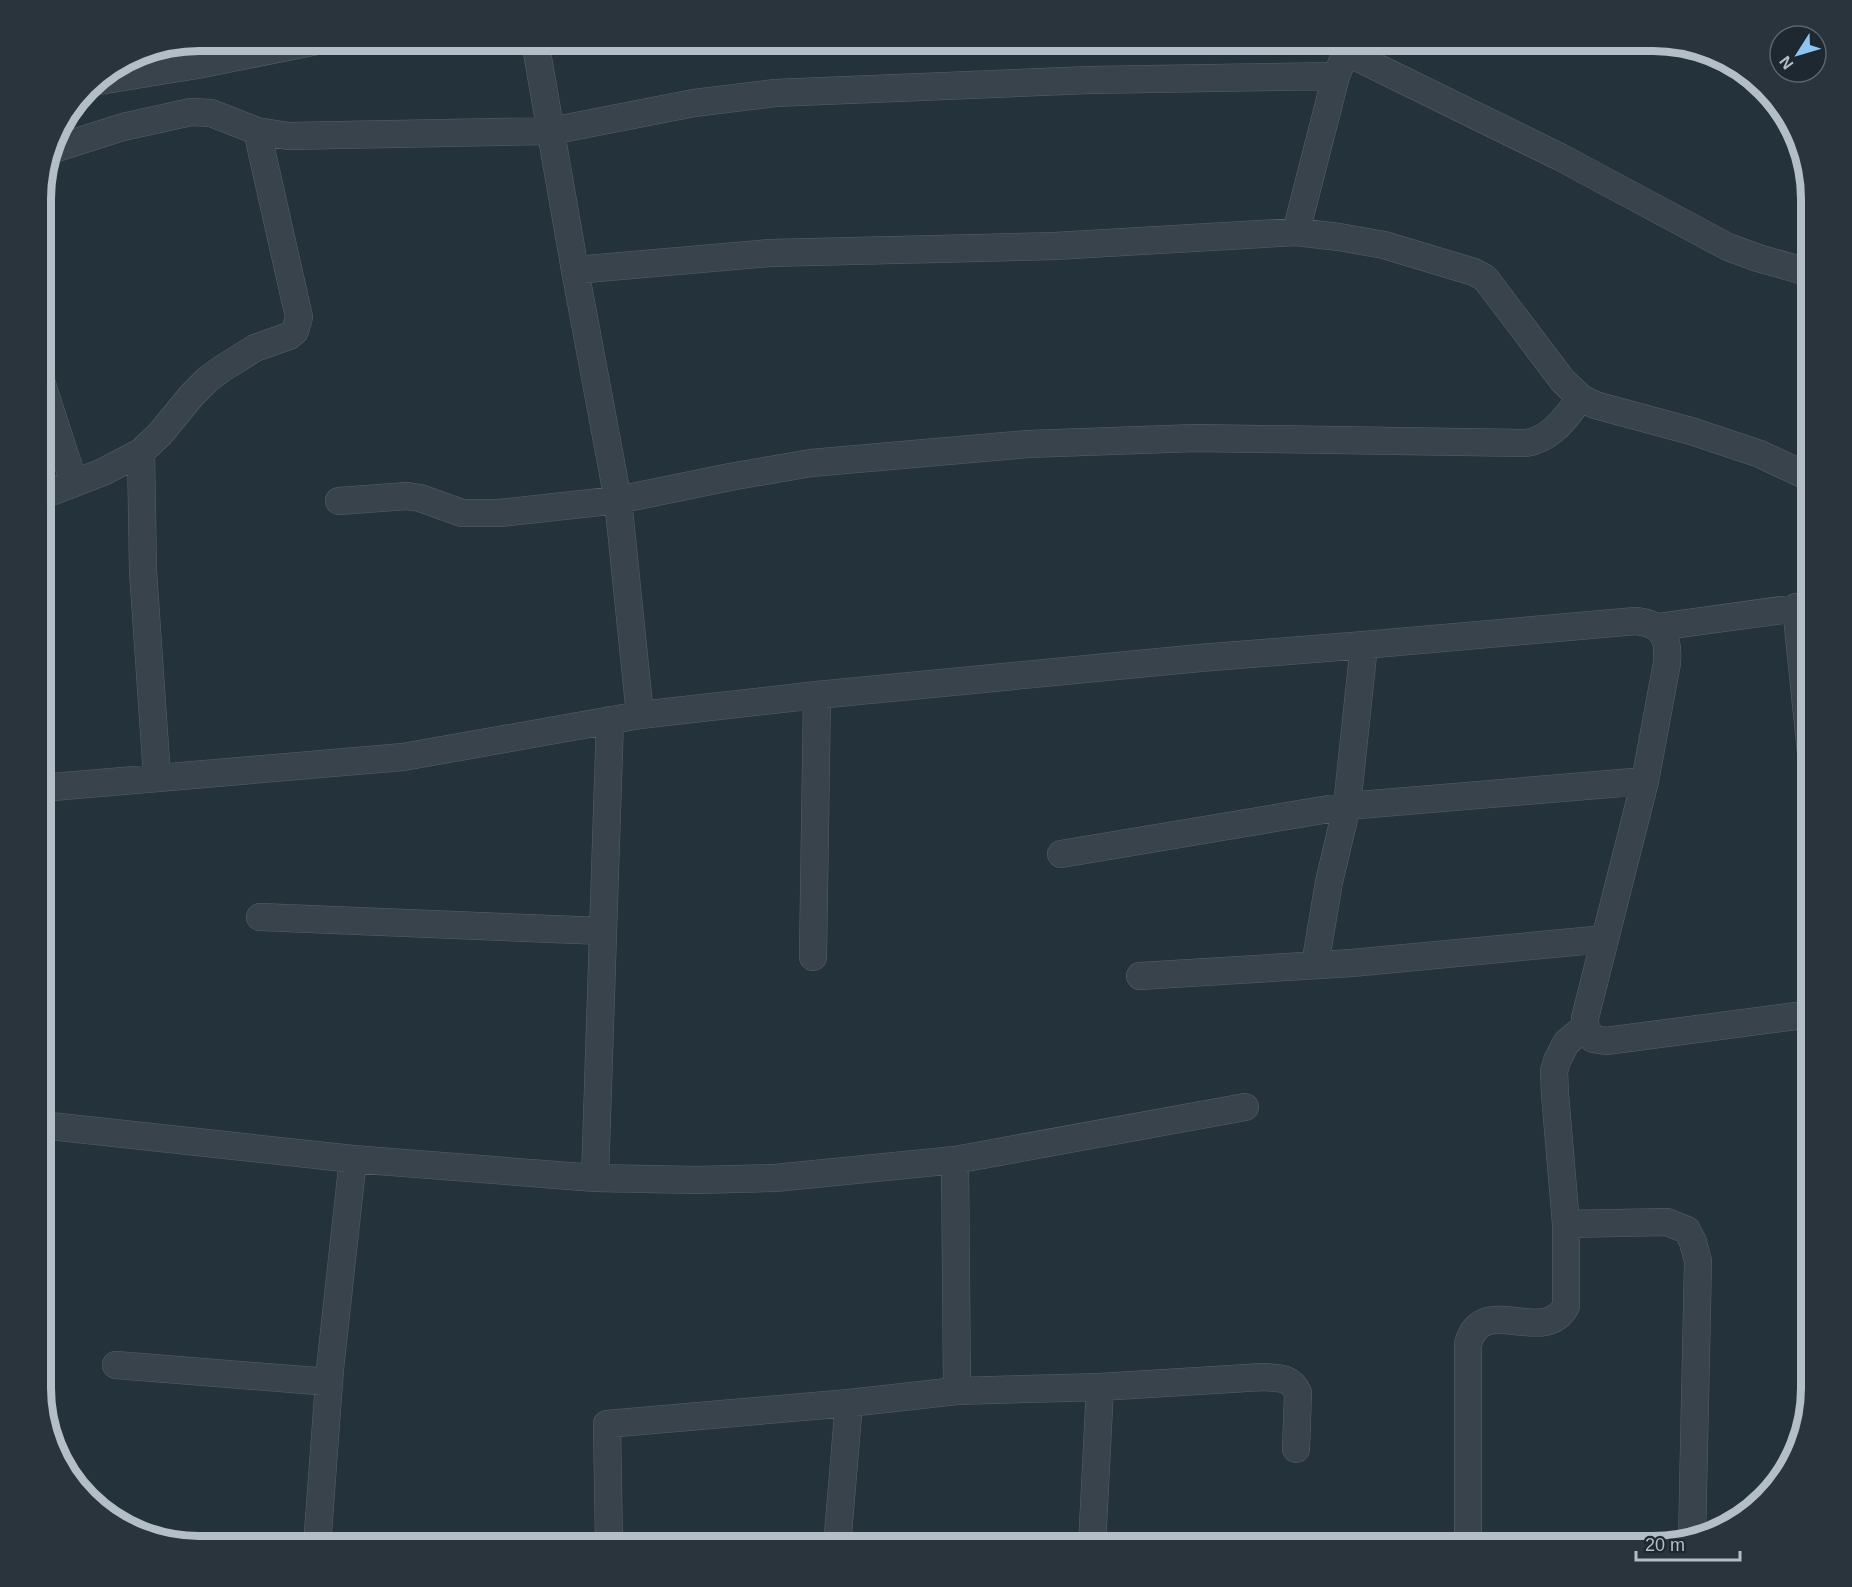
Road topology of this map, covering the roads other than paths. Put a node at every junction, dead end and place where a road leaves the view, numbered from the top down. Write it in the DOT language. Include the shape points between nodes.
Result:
graph roads {
  1 [pos="264,51"];
  2 [pos="537,51"];
  3 [pos="1345,56"];
  4 [pos="114,79"];
  5 [pos="257,131"];
  6 [pos="551,131"];
  7 [pos="61,147"];
  8 [pos="1296,232"];
  9 [pos="574,270"];
  10 [pos="1801,270"];
  11 [pos="1581,398"];
  12 [pos="51,412"];
  13 [pos="141,452"];
  14 [pos="1801,473"];
  15 [pos="74,483"];
  16 [pos="51,492"];
  17 [pos="618,500"];
  18 [pos="339,501"];
  19 [pos="1801,607"];
  20 [pos="1658,627"];
  21 [pos="1364,645"];
  22 [pos="817,694"];
  23 [pos="640,715"];
  24 [pos="610,720"];
  25 [pos="157,777"];
  26 [pos="1645,781"];
  27 [pos="51,788"];
  28 [pos="1347,806"];
  29 [pos="1061,854"];
  30 [pos="260,917"];
  31 [pos="602,931"];
  32 [pos="1605,939"];
  33 [pos="813,957"];
  34 [pos="1315,965"];
  35 [pos="1140,976"];
  36 [pos="1801,1015"];
  37 [pos="1585,1027"];
  38 [pos="1245,1107"];
  39 [pos="51,1126"];
  40 [pos="353,1159"];
  41 [pos="956,1160"];
  42 [pos="595,1178"];
  43 [pos="1566,1224"];
  44 [pos="116,1365"];
  45 [pos="329,1382"];
  46 [pos="1100,1387"];
  47 [pos="957,1391"];
  48 [pos="849,1403"];
  49 [pos="1296,1449"];
  50 [pos="1692,1530"];
  51 [pos="318,1536"];
  52 [pos="609,1536"];
  53 [pos="838,1536"];
  54 [pos="1093,1536"];
  55 [pos="1468,1536"];
  1 -- 4 [label="street"];
  2 -- 6 [label="street"];
  3 -- 6 [label="street" via="1090,80 775,93 694,103"];
  3 -- 8 [label="street"];
  3 -- 10 [label="street" via="1560,158 1728,247"];
  5 -- 6 [label="street" via="288,136"];
  5 -- 7 [label="street" via="211,113 191,112 123,127"];
  5 -- 13 [label="street" via="298,325 289,336 255,348 208,379"];
  6 -- 9 [label="street"];
  8 -- 9 [label="street" via="1055,246 770,253"];
  8 -- 11 [label="street" via="1384,245 1485,278 1563,381"];
  9 -- 17 [label="street"];
  11 -- 14 [label="street" via="1760,454"];
  11 -- 17 [label="street" via="1550,434 1526,443 1196,438 1028,444 811,463"];
  12 -- 15 [label="street"];
  13 -- 15 [label="street"];
  13 -- 25 [label="street" via="143,571"];
  15 -- 16 [label="street"];
  17 -- 18 [label="street" via="492,513 462,513 407,496"];
  17 -- 23 [label="street"];
  19 -- 20 [label="street"];
  20 -- 21 [label="street" via="1636,621"];
  20 -- 26 [label="street" via="1668,644 1667,663"];
  21 -- 22 [label="street"];
  21 -- 28 [label="street"];
  22 -- 23 [label="street"];
  22 -- 33 [label="street"];
  23 -- 24 [label="street"];
  24 -- 25 [label="street" via="403,757"];
  24 -- 31 [label="street"];
  25 -- 27 [label="street"];
  26 -- 28 [label="street"];
  26 -- 32 [label="street"];
  28 -- 29 [label="street"];
  28 -- 34 [label="street"];
  30 -- 31 [label="street"];
  31 -- 42 [label="street"];
  32 -- 34 [label="street"];
  32 -- 37 [label="street"];
  34 -- 35 [label="street"];
  36 -- 37 [label="street" via="1606,1041 1593,1039"];
  37 -- 43 [label="street" via="1566,1043 1554,1071"];
  38 -- 41 [label="street"];
  39 -- 40 [label="street"];
  40 -- 42 [label="street"];
  40 -- 45 [label="street"];
  41 -- 42 [label="street" via="775,1178"];
  41 -- 47 [label="street"];
  43 -- 50 [label="street" via="1667,1222 1687,1230 1693,1242 1698,1261"];
  43 -- 55 [label="street" via="1566,1306 1562,1313 1542,1323 1491,1319 1470,1336"];
  44 -- 45 [label="street"];
  45 -- 51 [label="street"];
  46 -- 47 [label="street"];
  46 -- 49 [label="street" via="1284,1378 1298,1393"];
  46 -- 54 [label="street"];
  47 -- 48 [label="street"];
  48 -- 52 [label="street" via="607,1424"];
  48 -- 53 [label="street"];
}
